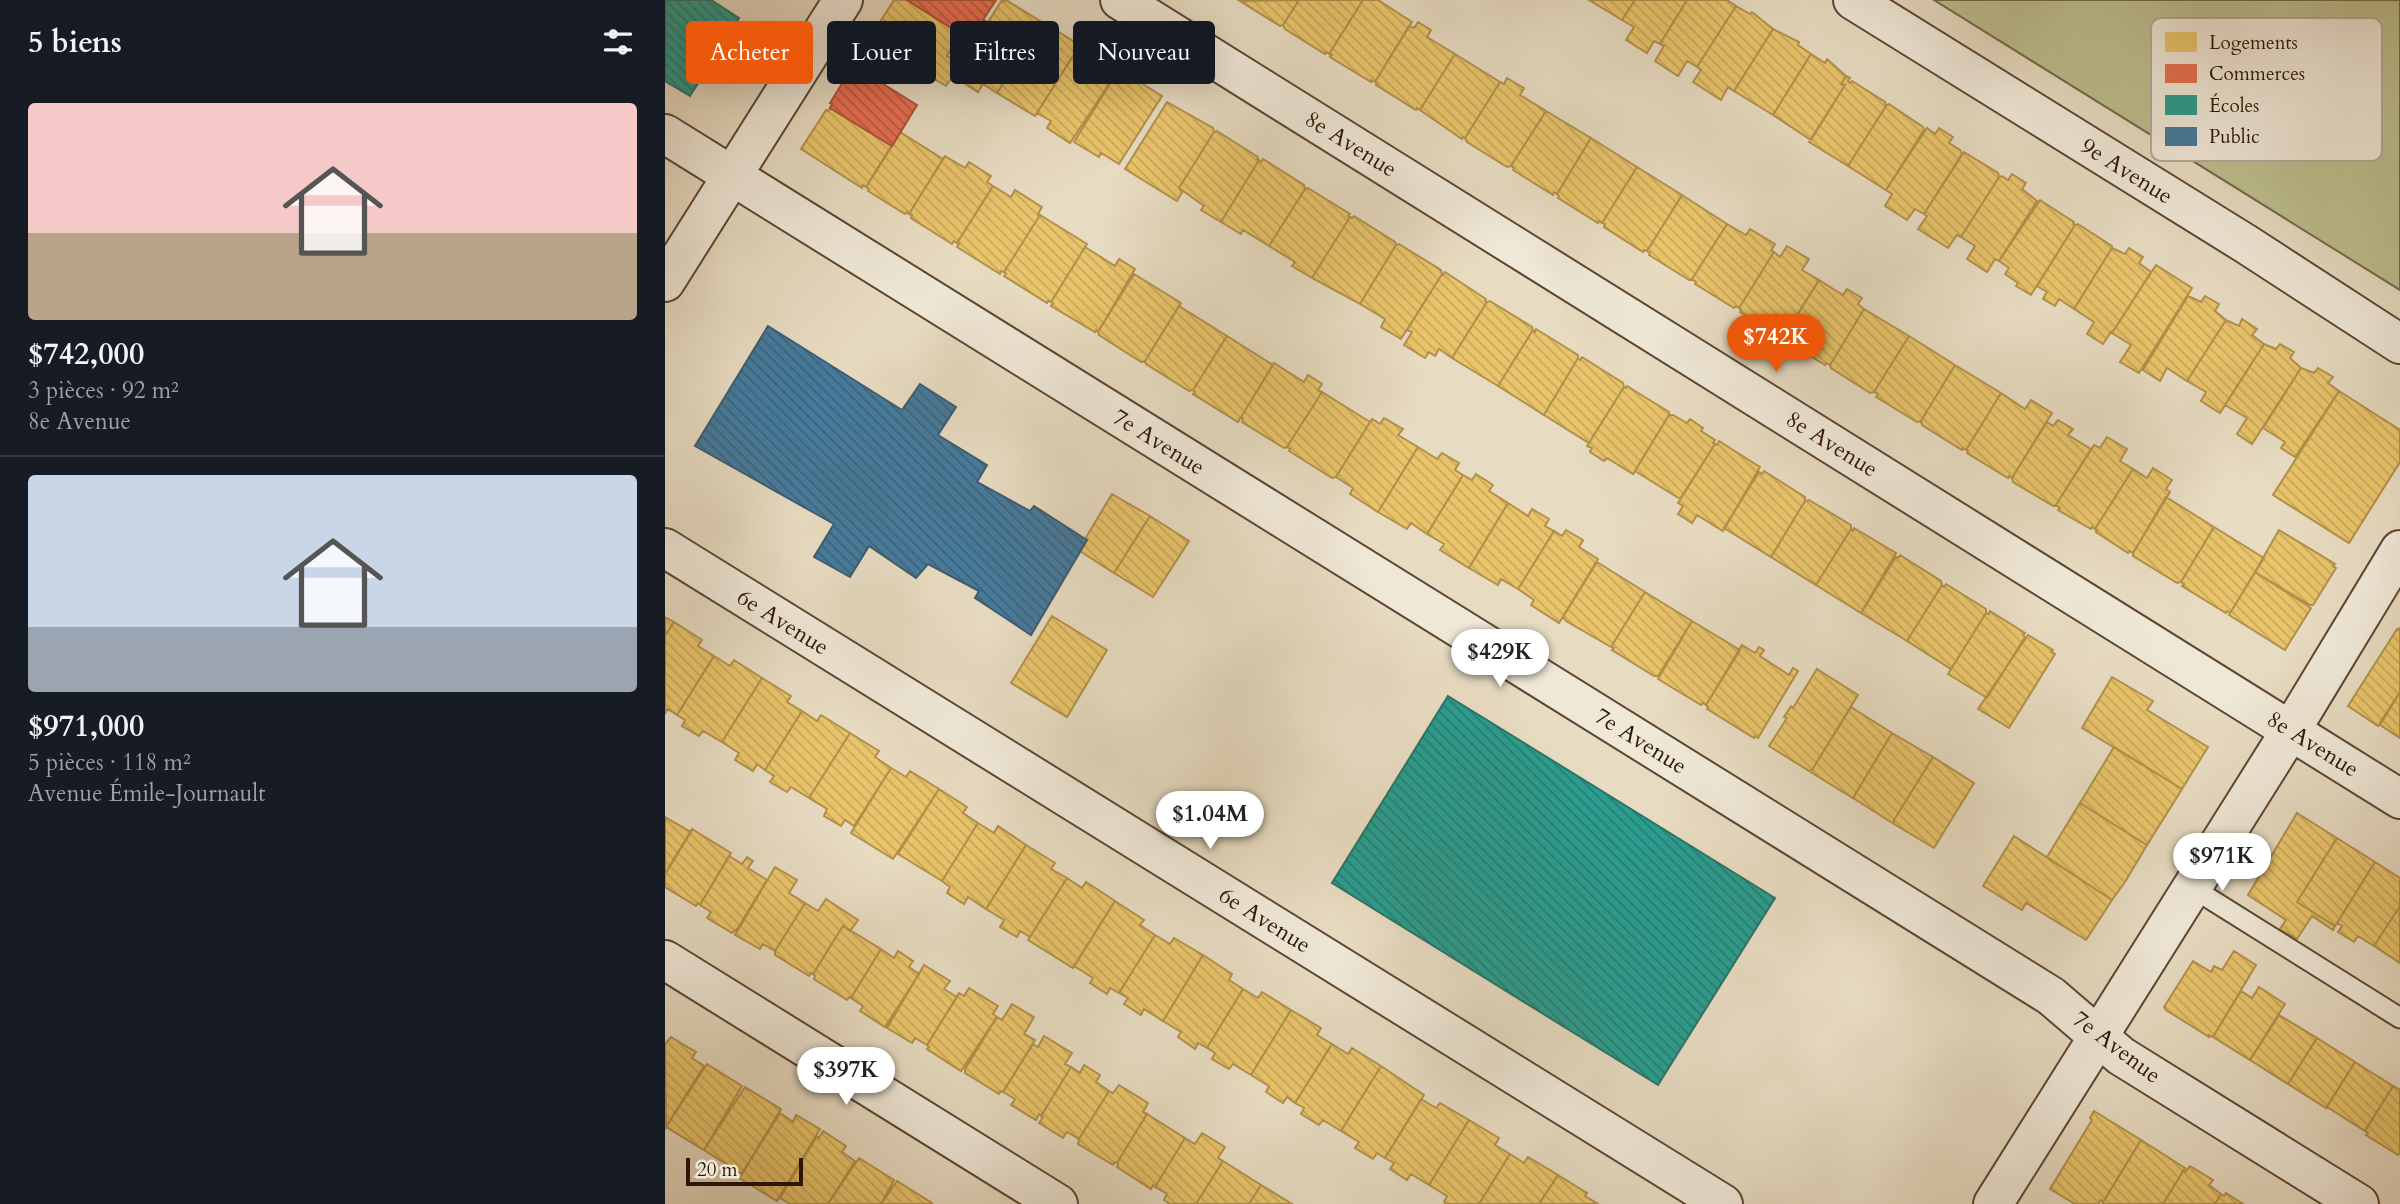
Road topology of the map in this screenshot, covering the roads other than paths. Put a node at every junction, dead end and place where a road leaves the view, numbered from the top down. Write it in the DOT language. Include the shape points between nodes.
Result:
graph roads {
  1 [pos="843,0"];
  2 [pos="1121,0"];
  3 [pos="1853,0"];
  4 [pos="665,134"];
  5 [pos="731,177"];
  6 [pos="665,282"];
  7 [pos="2400,344"];
  8 [pos="665,548"];
  9 [pos="2400,551"];
  10 [pos="2291,730"];
  11 [pos="2400,799"];
  12 [pos="2191,887"];
  13 [pos="665,960"];
  14 [pos="2400,1018"];
  15 [pos="2099,1037"];
  16 [pos="1058,1204"];
  17 [pos="1723,1204"];
  18 [pos="1993,1204"];
  19 [pos="2358,1204"];
  1 -- 5 [label="street"];
  2 -- 10 [label="street, 8e Avenue"];
  3 -- 7 [label="street, 9e Avenue"];
  4 -- 5 [label="street, 7e Avenue"];
  5 -- 6 [label="street"];
  5 -- 15 [label="street, 7e Avenue" via="2051,996"];
  8 -- 17 [label="street, 6e Avenue"];
  9 -- 10 [label="street"];
  10 -- 11 [label="street, 8e Avenue"];
  10 -- 12 [label="street"];
  12 -- 14 [label="lane"];
  12 -- 15 [label="street"];
  13 -- 16 [label="street"];
  15 -- 18 [label="street"];
  15 -- 19 [label="street, 7e Avenue" via="2121,1056"];
}
